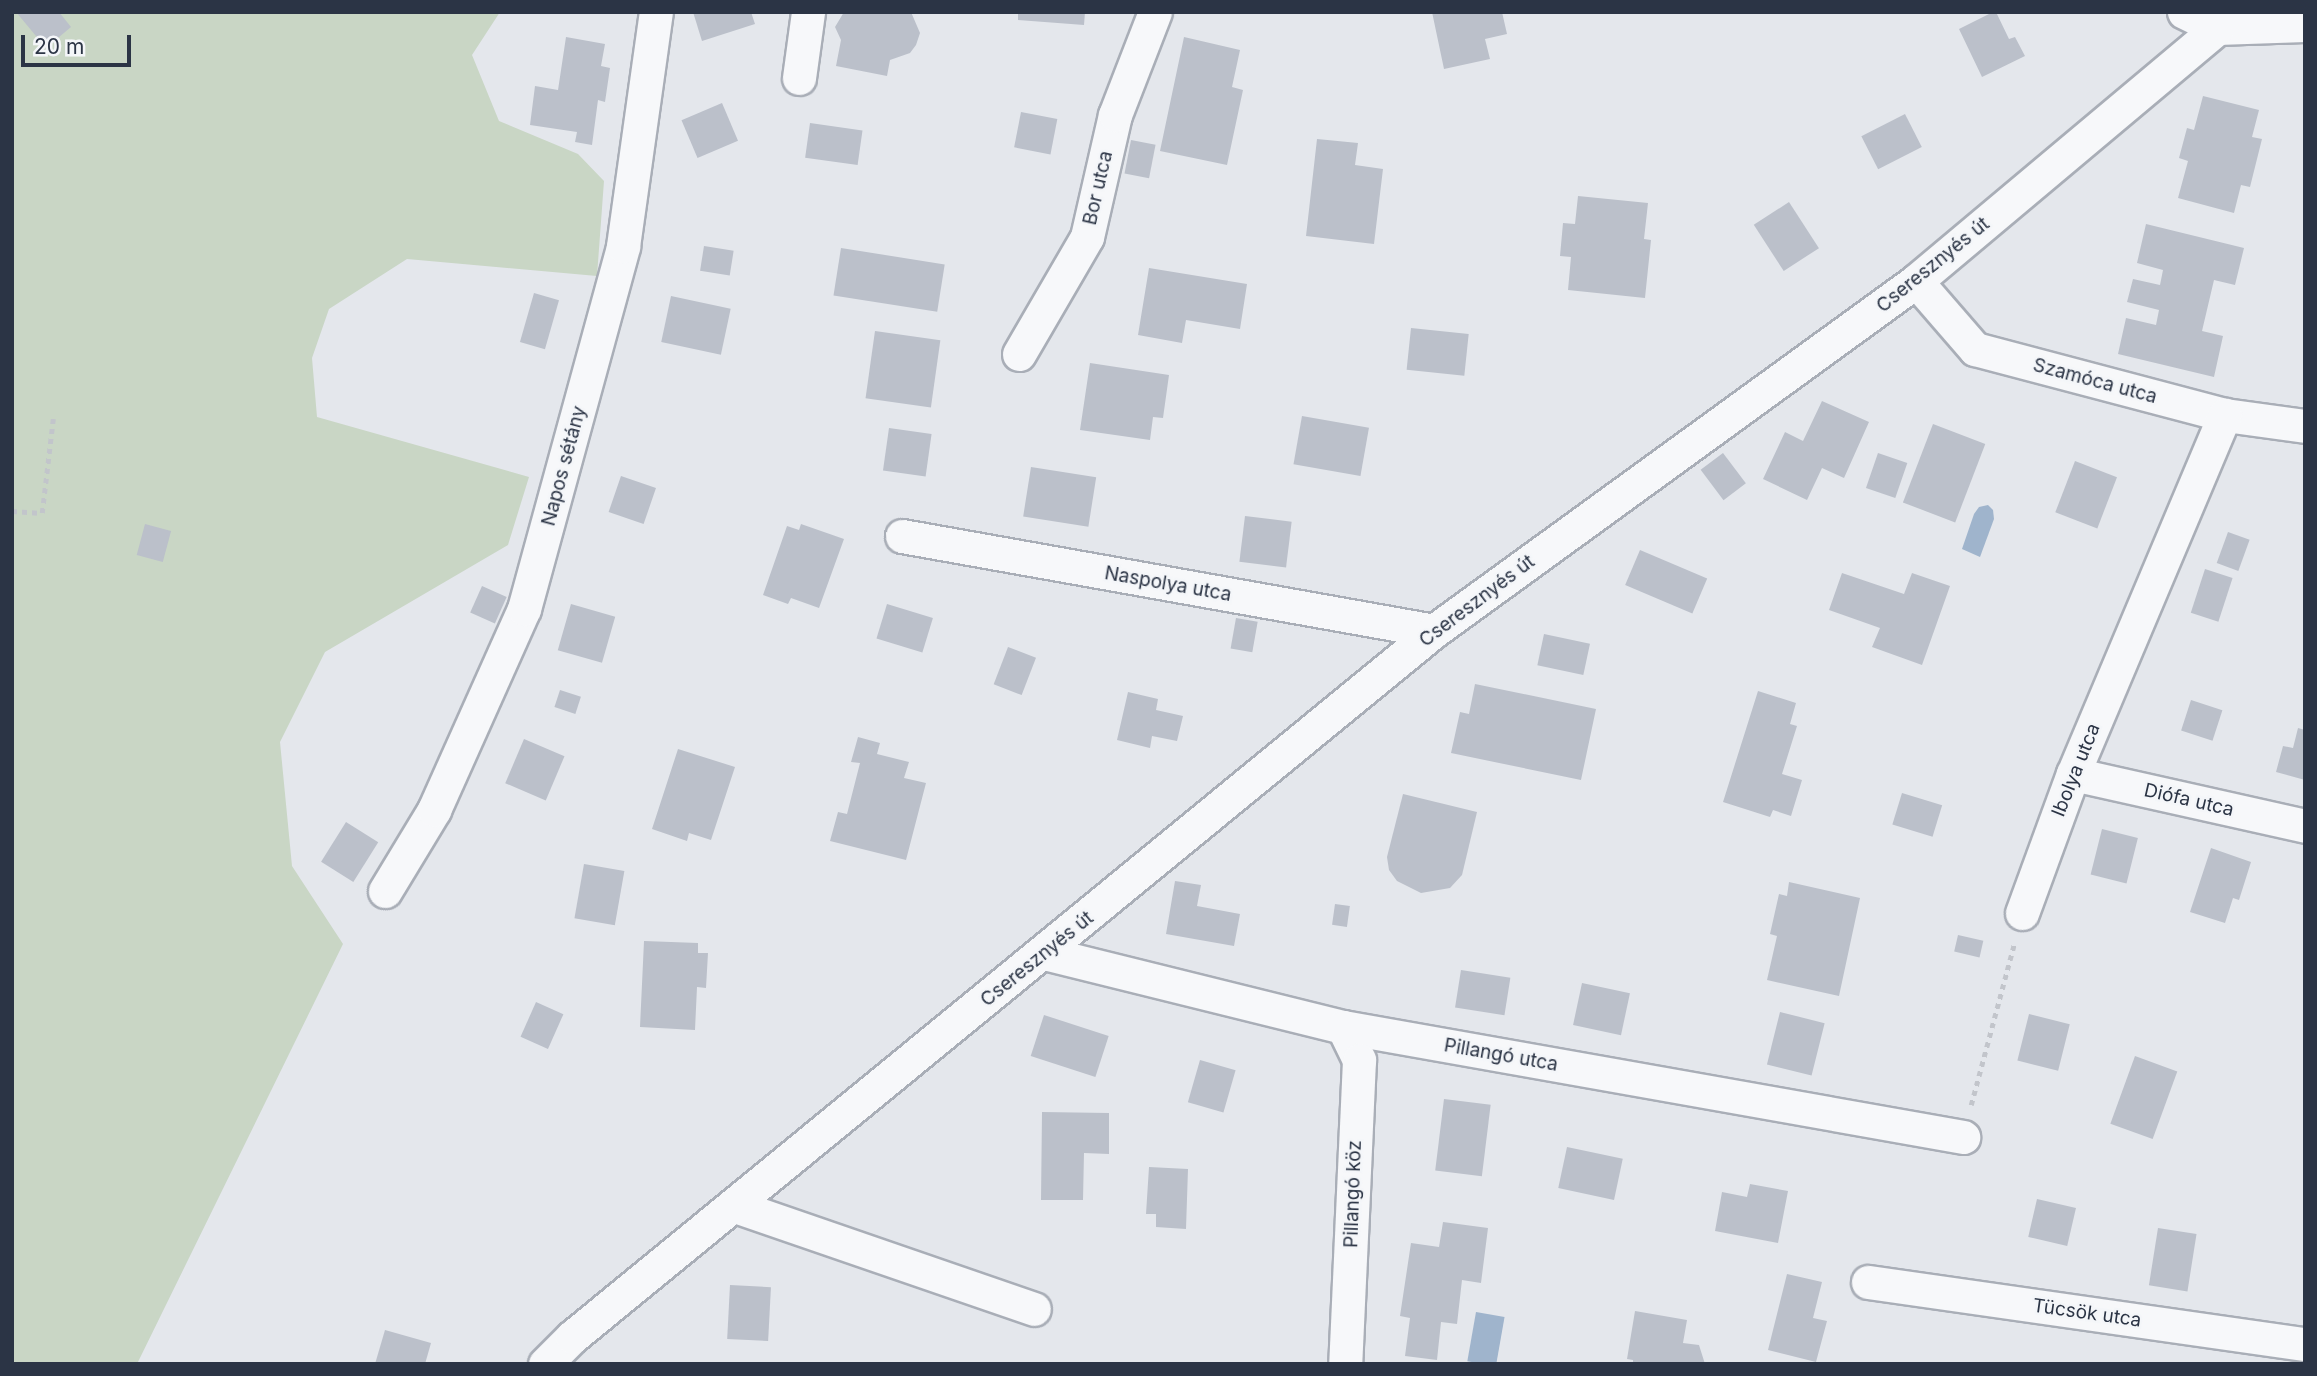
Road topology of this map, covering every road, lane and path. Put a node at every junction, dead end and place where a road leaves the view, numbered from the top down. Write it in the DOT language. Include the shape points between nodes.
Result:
graph roads {
  1 [pos="656,12"];
  2 [pos="808,12"];
  3 [pos="1155,12"];
  4 [pos="2184,12"];
  5 [pos="2224,20"];
  6 [pos="2305,25"];
  7 [pos="799,78"];
  8 [pos="1916,281"];
  9 [pos="1019,354"];
  10 [pos="2225,415"];
  11 [pos="53,419"];
  12 [pos="2305,426"];
  13 [pos="12,511"];
  14 [pos="902,536"];
  15 [pos="1434,631"];
  16 [pos="2073,774"];
  17 [pos="2305,826"];
  18 [pos="385,891"];
  19 [pos="2022,913"];
  20 [pos="1044,953"];
  21 [pos="1343,1027"];
  22 [pos="1963,1137"];
  23 [pos="735,1206"];
  24 [pos="1868,1282"];
  25 [pos="1034,1309"];
  26 [pos="2305,1344"];
  27 [pos="545,1364"];
  28 [pos="1345,1364"];
  1 -- 18 [label="street, Napos sétány" via="623,246 524,609 434,810"];
  2 -- 7 [label="street"];
  3 -- 9 [label="street, Bor utca" via="1115,115 1087,237"];
  4 -- 5 [label="street"];
  5 -- 6 [label="street"];
  5 -- 8 [label="street, Cseresznyés út"];
  8 -- 10 [label="street, Szamóca utca" via="1975,349"];
  8 -- 15 [label="street, Cseresznyés út"];
  10 -- 12 [label="street, Szamóca utca"];
  10 -- 16 [label="street, Ibolya utca"];
  11 -- 13 [label="path" via="42,513"];
  14 -- 15 [label="street, Naspolya utca"];
  15 -- 20 [label="street, Cseresznyés út"];
  16 -- 17 [label="street, Diófa utca"];
  16 -- 19 [label="street, Ibolya utca"];
  19 -- 22 [label="path"];
  20 -- 21 [label="street, Pillangó utca"];
  20 -- 23 [label="street, Cseresznyés út"];
  21 -- 22 [label="street, Pillangó utca"];
  21 -- 28 [label="street, Pillangó köz" via="1359,1060"];
  23 -- 25 [label="street"];
  23 -- 27 [label="street, Cseresznyés út"];
  24 -- 26 [label="street, Tücsök utca"];
}
